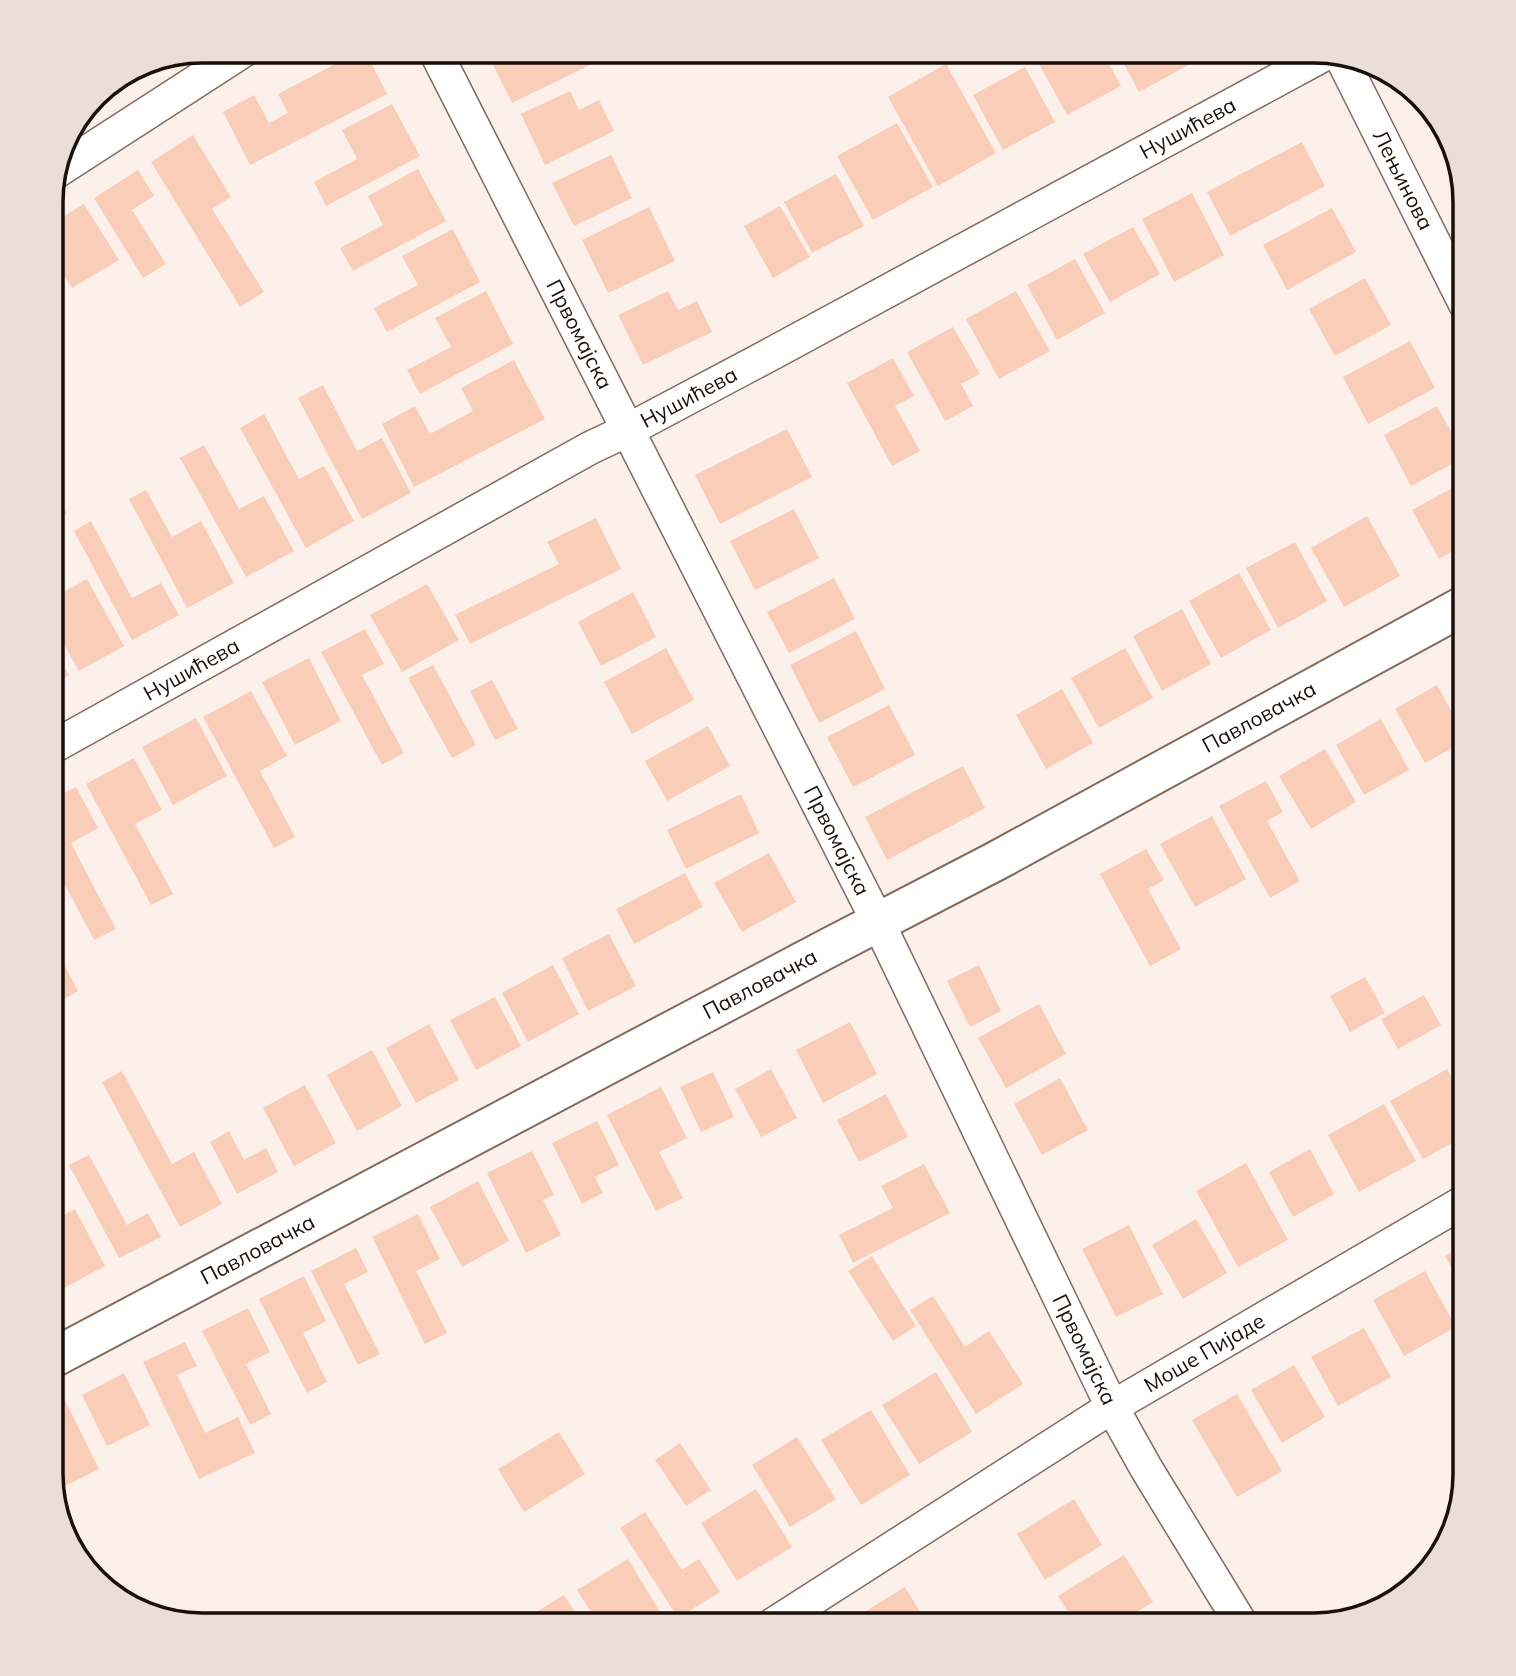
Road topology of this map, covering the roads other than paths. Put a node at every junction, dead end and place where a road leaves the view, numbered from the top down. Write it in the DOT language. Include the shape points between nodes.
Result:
graph roads {
  1 [pos="224,63"];
  2 [pos="441,63"];
  3 [pos="1309,63"];
  4 [pos="1346,67"];
  5 [pos="68,164"];
  6 [pos="1453,280"];
  7 [pos="628,430"];
  8 [pos="1453,612"];
  9 [pos="63,741"];
  10 [pos="878,922"];
  11 [pos="1453,1208"];
  12 [pos="63,1353"];
  13 [pos="1112,1407"];
  14 [pos="791,1613"];
  15 [pos="1235,1613"];
  1 -- 5 [label="street"];
  2 -- 7 [label="street, Првомајска"];
  3 -- 7 [label="street, Нушићева"];
  4 -- 6 [label="street, Лењинова"];
  7 -- 9 [label="street, Нушићева"];
  7 -- 10 [label="street, Првомајска"];
  8 -- 10 [label="street, Павловачка"];
  10 -- 12 [label="street, Павловачка"];
  10 -- 13 [label="street, Првомајска"];
  11 -- 13 [label="street, Моше Пијаде"];
  13 -- 14 [label="street, Моше Пијаде"];
  13 -- 15 [label="street, Првомајска"];
}
